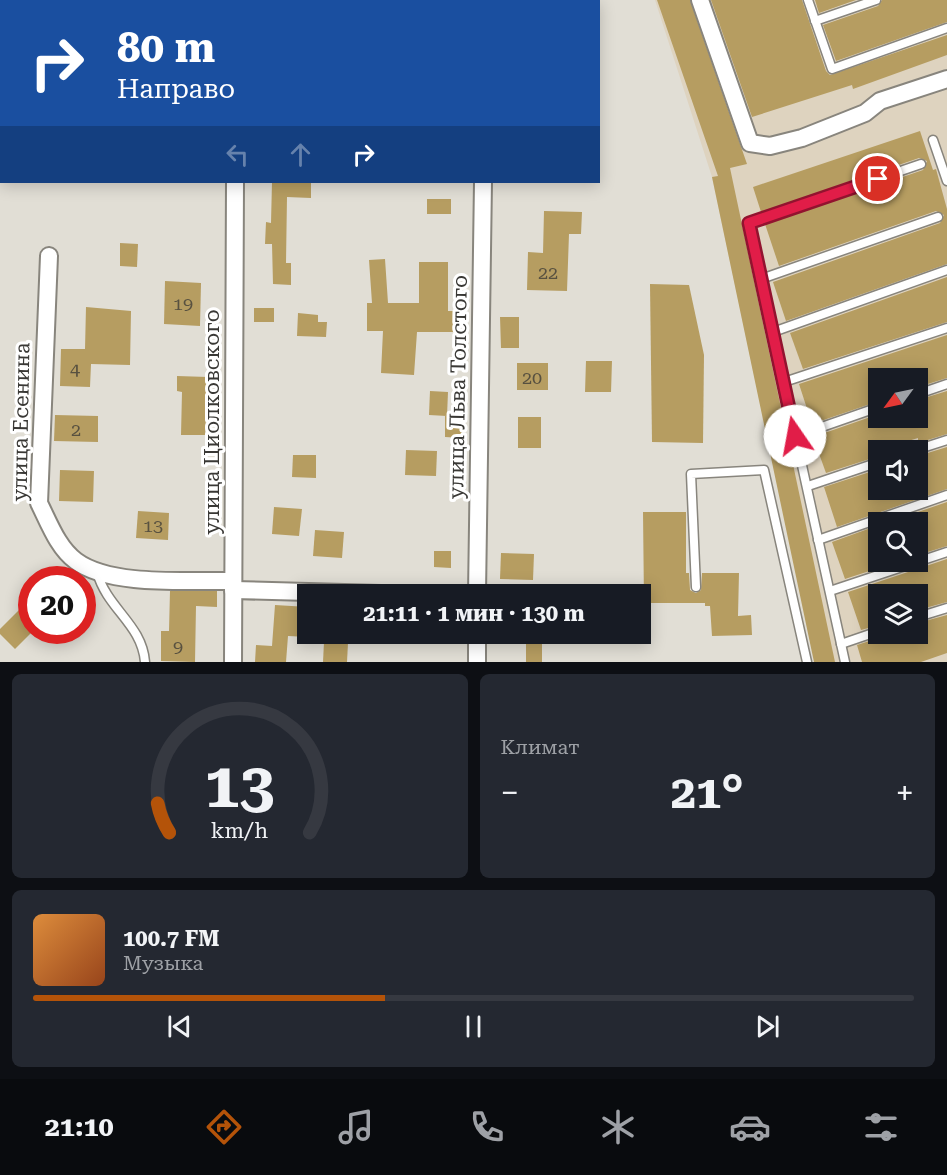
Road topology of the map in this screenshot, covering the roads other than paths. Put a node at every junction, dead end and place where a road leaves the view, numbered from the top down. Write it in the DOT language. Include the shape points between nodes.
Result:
graph roads {
  1 [pos="700,0"];
  2 [pos="808,0"];
  3 [pos="876,0"];
  4 [pos="815,21"];
  5 [pos="947,28"];
  6 [pos="947,79"];
  7 [pos="933,140"];
  8 [pos="921,165"];
  9 [pos="947,181"];
  10 [pos="235,183"];
  11 [pos="483,183"];
  12 [pos="938,217"];
  13 [pos="48,256"];
  14 [pos="947,270"];
  15 [pos="761,279"];
  16 [pos="947,328"];
  17 [pos="773,332"];
  18 [pos="784,382"];
  19 [pos="947,384"];
  20 [pos="928,391"];
  21 [pos="868,411"];
  22 [pos="795,436"];
  23 [pos="947,440"];
  24 [pos="928,446"];
  25 [pos="868,466"];
  26 [pos="808,486"];
  27 [pos="947,495"];
  28 [pos="818,540"];
  29 [pos="947,552"];
  30 [pos="97,571"];
  31 [pos="477,584"];
  32 [pos="233,585"];
  33 [pos="696,588"];
  34 [pos="297,589"];
  35 [pos="830,591"];
  36 [pos="947,608"];
  37 [pos="928,614"];
  38 [pos="868,635"];
  39 [pos="477,644"];
  40 [pos="841,644"];
  41 [pos="145,662"];
  42 [pos="233,662"];
  43 [pos="477,662"];
  44 [pos="807,662"];
  45 [pos="845,662"];
  1 -- 6 [label="street" via="750,143 770,146 802,138 865,113 880,101"];
  2 -- 4 [label="lane"];
  3 -- 4 [label="lane"];
  4 -- 5 [label="lane" via="832,69"];
  7 -- 9 [label="lane"];
  8 -- 15 [label="lane" via="749,223"];
  10 -- 32 [label="street, улица Циолковского"];
  11 -- 31 [label="street, улица Льва Толстого"];
  12 -- 15 [label="lane"];
  13 -- 30 [label="street, улица Есенина" via="39,503 56,537 75,561"];
  14 -- 17 [label="lane"];
  15 -- 17 [label="lane"];
  16 -- 18 [label="lane"];
  17 -- 18 [label="lane"];
  18 -- 22 [label="lane"];
  19 -- 20 [label="lane"];
  21 -- 22 [label="lane"];
  22 -- 26 [label="lane"];
  23 -- 24 [label="lane"];
  25 -- 26 [label="lane"];
  26 -- 28 [label="lane"];
  27 -- 28 [label="lane"];
  28 -- 35 [label="lane"];
  29 -- 35 [label="lane"];
  30 -- 32 [label="street, улица Есенина" via="115,578"];
  30 -- 41 [label="lane" via="102,589 137,634"];
  32 -- 34 [label="street, улица Есенина"];
  32 -- 42 [label="street, улица Циолковского"];
  33 -- 44 [label="lane" via="691,474 764,470"];
  35 -- 40 [label="lane"];
  36 -- 37 [label="lane"];
  38 -- 40 [label="lane"];
  39 -- 43 [label="street"];
  40 -- 45 [label="lane"];
}
